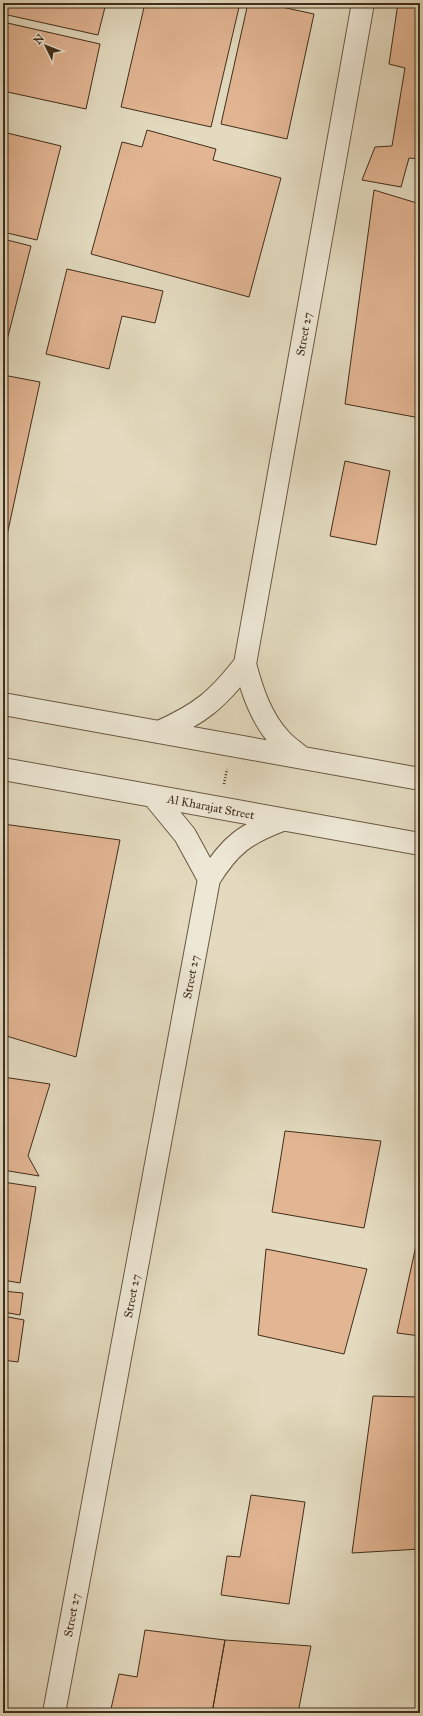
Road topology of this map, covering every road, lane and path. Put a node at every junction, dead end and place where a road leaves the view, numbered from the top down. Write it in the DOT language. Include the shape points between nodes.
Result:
graph roads {
  1 [pos="363,3"];
  2 [pos="245,664"];
  3 [pos="3,704"];
  4 [pos="159,732"];
  5 [pos="231,745"];
  6 [pos="300,758"];
  7 [pos="3,769"];
  8 [pos="420,779"];
  9 [pos="153,796"];
  10 [pos="220,808"];
  11 [pos="282,820"];
  12 [pos="420,844"];
  13 [pos="209,879"];
  14 [pos="54,1713"];
  1 -- 2 [label="street, Street 27"];
  2 -- 4 [label="street, Street 27" via="228,686 208,705"];
  2 -- 6 [label="street, Street 27" via="252,692 264,716 280,739"];
  3 -- 4 [label="street"];
  4 -- 5 [label="street"];
  5 -- 6 [label="street"];
  5 -- 10 [label="path"];
  6 -- 8 [label="street"];
  7 -- 9 [label="street, Al Kharajat Street"];
  9 -- 10 [label="street, Al Kharajat Street"];
  9 -- 13 [label="street" via="185,835"];
  10 -- 11 [label="street, Al Kharajat Street"];
  11 -- 12 [label="street, Al Kharajat Street"];
  11 -- 13 [label="street, Street 27" via="239,841 222,859"];
  13 -- 14 [label="street, Street 27"];
}
